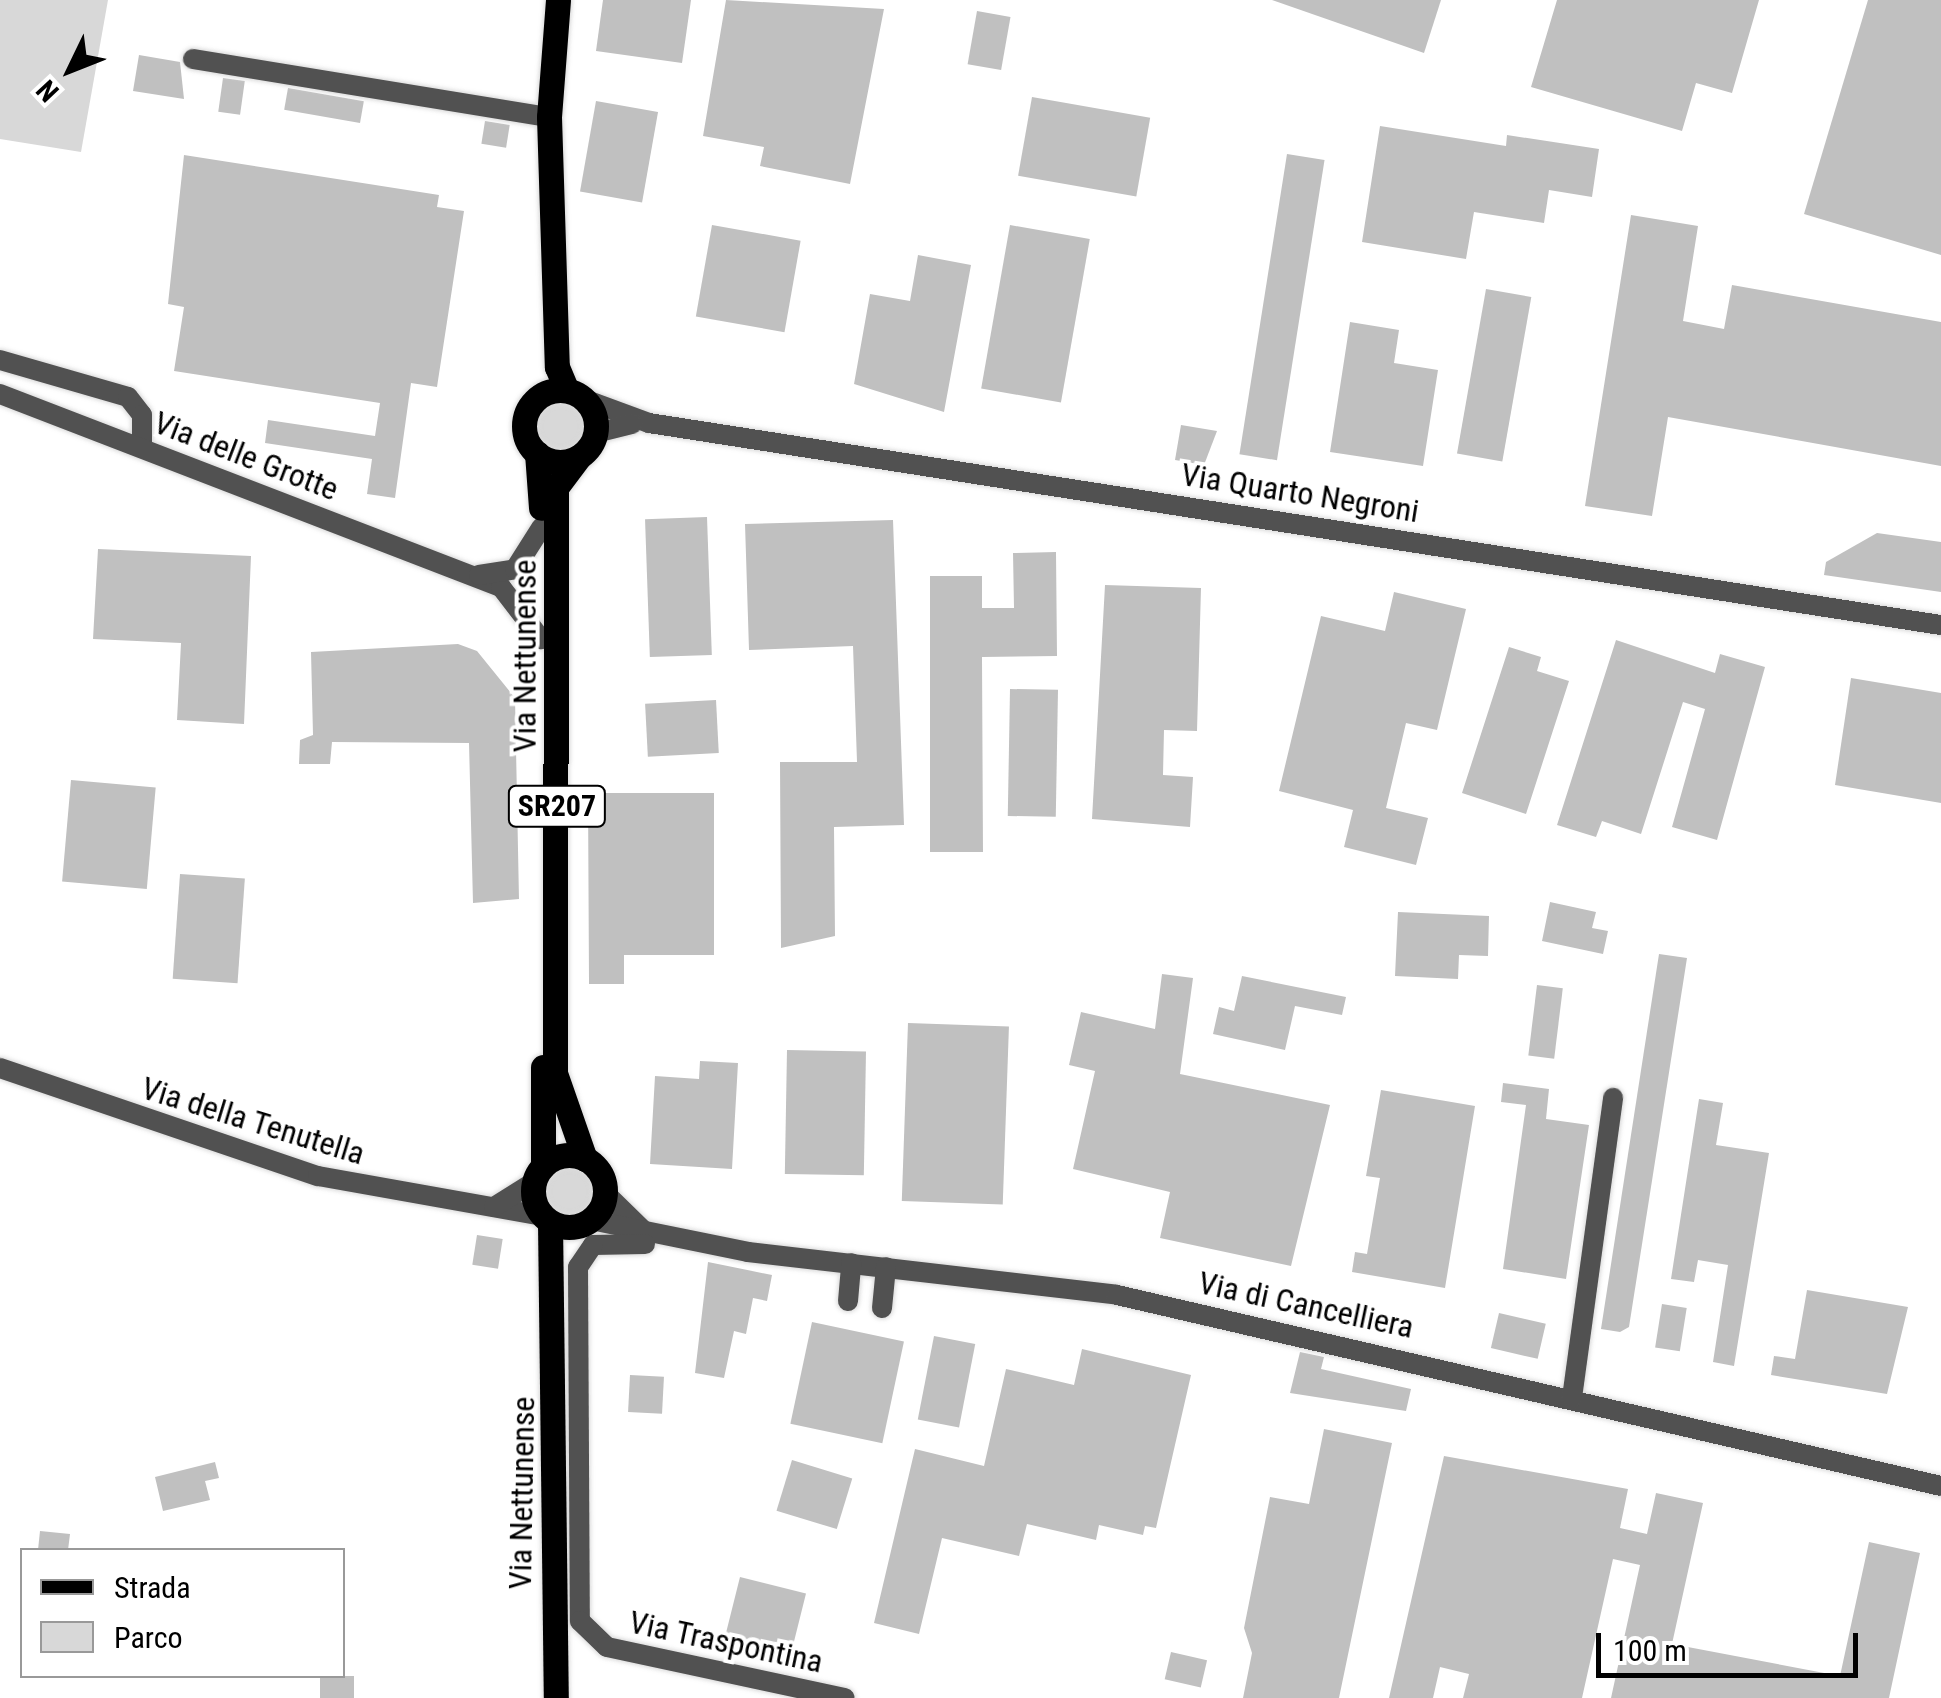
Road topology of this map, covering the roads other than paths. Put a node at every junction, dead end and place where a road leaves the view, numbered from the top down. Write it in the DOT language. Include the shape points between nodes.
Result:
graph roads {
  1 [pos="558,0"];
  2 [pos="193,59"];
  3 [pos="549,118"];
  4 [pos="0,360"];
  5 [pos="564,387"];
  6 [pos="0,394"];
  7 [pos="649,423"];
  8 [pos="596,432"];
  9 [pos="142,448"];
  10 [pos="537,453"];
  11 [pos="579,456"];
  12 [pos="541,528"];
  13 [pos="471,574"];
  14 [pos="1941,625"];
  15 [pos="542,638"];
  16 [pos="0,1068"];
  17 [pos="1613,1098"];
  18 [pos="585,1159"];
  19 [pos="538,1174"];
  20 [pos="605,1193"];
  21 [pos="494,1207"];
  22 [pos="546,1219"];
  23 [pos="585,1223"];
  24 [pos="656,1237"];
  25 [pos="851,1262"];
  26 [pos="886,1266"];
  27 [pos="554,1290"];
  28 [pos="848,1301"];
  29 [pos="882,1308"];
  30 [pos="1572,1398"];
  31 [pos="1941,1486"];
  32 [pos="556,1698"];
  33 [pos="845,1698"];
  1 -- 3 [label="main road, SR207"];
  2 -- 3 [label="street"];
  3 -- 5 [label="main road, SR207"];
  4 -- 9 [label="street" via="128,397 142,414"];
  5 -- 7 [label="street, Via Quarto Negroni"];
  5 -- 8 [label="main road, SR207"];
  5 -- 10 [label="main road, SR207" via="524,423"];
  6 -- 9 [label="street, Via delle Grotte"];
  7 -- 8 [label="street, Via Quarto Negroni"];
  7 -- 14 [label="street, Via Quarto Negroni"];
  8 -- 11 [label="main road, SR207"];
  9 -- 13 [label="street, Via delle Grotte"];
  10 -- 11 [label="main road" via="557,462"];
  10 -- 12 [label="main road, Via Nettunense / SR207"];
  11 -- 18 [label="main road, Via Nettunense / SR207" via="556,488 556,1073"];
  12 -- 13 [label="street" via="515,568"];
  12 -- 15 [label="main road, Via Nettunense / SR207"];
  13 -- 15 [label="street, Via delle Grotte" via="518,600"];
  15 -- 19 [label="main road, Via Nettunense / SR207"];
  16 -- 21 [label="street, Via della Tenutella" via="318,1176"];
  17 -- 30 [label="street"];
  18 -- 19 [label="main road"];
  18 -- 20 [label="main road, Via Nettunense / SR207"];
  19 -- 21 [label="street"];
  19 -- 22 [label="main road, Via Nettunense / SR207"];
  20 -- 23 [label="main road, Via Nettunense / SR207"];
  20 -- 24 [label="street"];
  21 -- 22 [label="street, Via della Tenutella"];
  22 -- 23 [label="main road"];
  22 -- 27 [label="main road, Via Nettunense / SR207"];
  23 -- 24 [label="street, Via di Cancelliera"];
  23 -- 27 [label="main road, Via Nettunense / SR207"];
  24 -- 25 [label="street, Via di Cancelliera"];
  24 -- 33 [label="street, Via Traspontina" via="594,1246 578,1267 580,1620 607,1647"];
  25 -- 26 [label="street, Via di Cancelliera"];
  25 -- 28 [label="street"];
  26 -- 29 [label="street"];
  26 -- 30 [label="street, Via di Cancelliera" via="1117,1295"];
  27 -- 32 [label="main road, Via Nettunense / SR207"];
  30 -- 31 [label="street, Via di Cancelliera"];
}
